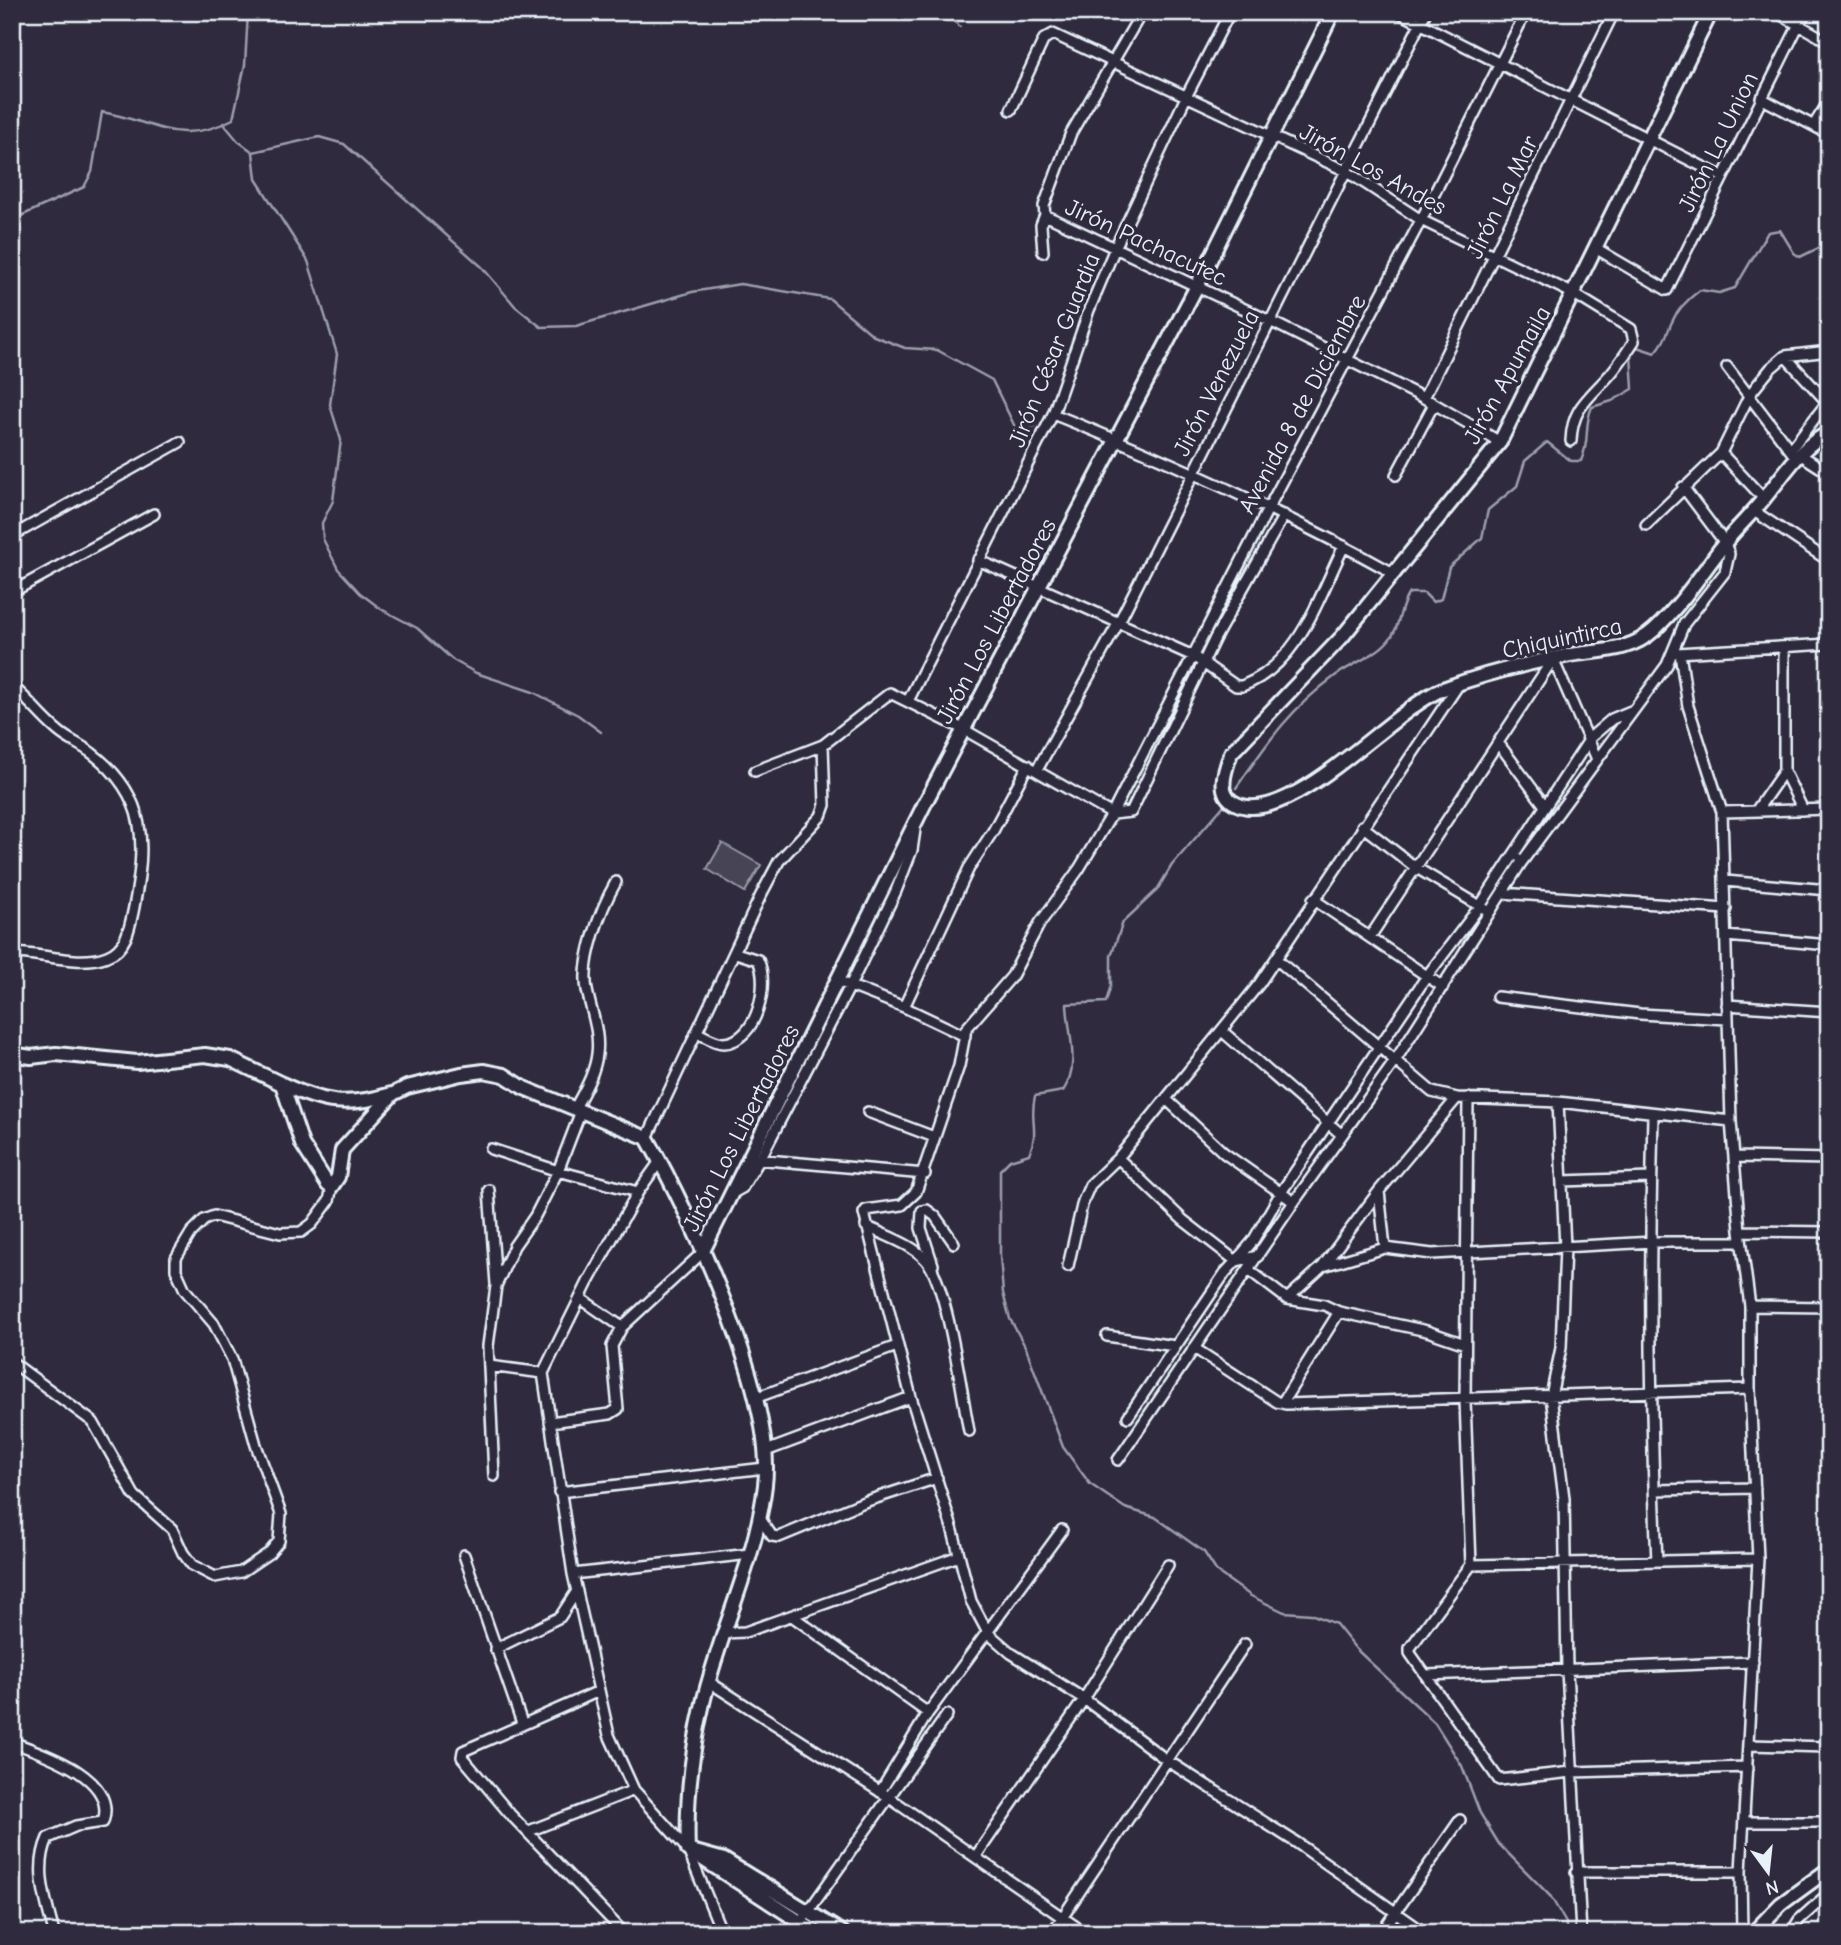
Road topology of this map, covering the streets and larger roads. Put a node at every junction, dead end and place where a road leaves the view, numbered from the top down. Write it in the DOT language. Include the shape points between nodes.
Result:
graph roads {
  1 [pos="1142,12"];
  2 [pos="1230,12"];
  3 [pos="1333,12"];
  4 [pos="1398,12"];
  5 [pos="1426,12"];
  6 [pos="1525,12"];
  7 [pos="1614,12"];
  8 [pos="1711,12"];
  9 [pos="1776,12"];
  10 [pos="1805,12"];
  11 [pos="1420,24"];
  12 [pos="1798,24"];
  13 [pos="1829,42"];
  14 [pos="1111,62"];
  15 [pos="1500,65"];
  16 [pos="1187,95"];
  17 [pos="1762,98"];
  18 [pos="1570,99"];
  19 [pos="1829,101"];
  20 [pos="1011,110"];
  21 [pos="1814,125"];
  22 [pos="1829,134"];
  23 [pos="1270,135"];
  24 [pos="1649,137"];
  25 [pos="1346,171"];
  26 [pos="1723,177"];
  27 [pos="1044,210"];
  28 [pos="1421,220"];
  29 [pos="1115,248"];
  30 [pos="1597,249"];
  31 [pos="1043,252"];
  32 [pos="1496,256"];
  33 [pos="1197,286"];
  34 [pos="1574,294"];
  35 [pos="1270,321"];
  36 [pos="1829,351"];
  37 [pos="1785,356"];
  38 [pos="1347,362"];
  39 [pos="1727,366"];
  40 [pos="1750,394"];
  41 [pos="1424,398"];
  42 [pos="1828,401"];
  43 [pos="1434,404"];
  44 [pos="1053,414"];
  45 [pos="1829,433"];
  46 [pos="1117,439"];
  47 [pos="1571,441"];
  48 [pos="180,442"];
  49 [pos="1500,442"];
  50 [pos="1721,453"];
  51 [pos="1796,454"];
  52 [pos="1192,471"];
  53 [pos="1829,473"];
  54 [pos="1396,475"];
  55 [pos="1683,487"];
  56 [pos="1764,499"];
  57 [pos="1269,507"];
  58 [pos="1754,511"];
  59 [pos="153,514"];
  60 [pos="1284,515"];
  61 [pos="1646,525"];
  62 [pos="12,536"];
  63 [pos="1725,543"];
  64 [pos="1344,546"];
  65 [pos="978,560"];
  66 [pos="1829,561"];
  67 [pos="1395,574"];
  68 [pos="1039,585"];
  69 [pos="12,592"];
  70 [pos="1118,622"];
  71 [pos="1829,644"];
  72 [pos="1784,647"];
  73 [pos="1676,653"];
  74 [pos="1193,656"];
  75 [pos="1553,659"];
  76 [pos="1205,664"];
  77 [pos="1460,683"];
  78 [pos="12,686"];
  79 [pos="908,701"];
  80 [pos="1631,711"];
  81 [pos="963,729"];
  82 [pos="1589,740"];
  83 [pos="1499,744"];
  84 [pos="823,745"];
  85 [pos="1596,757"];
  86 [pos="1027,765"];
  87 [pos="1037,770"];
  88 [pos="755,771"];
  89 [pos="1784,771"];
  90 [pos="1545,806"];
  91 [pos="1249,808"];
  92 [pos="1829,809"];
  93 [pos="1803,810"];
  94 [pos="1756,811"];
  95 [pos="1722,813"];
  96 [pos="1112,814"];
  97 [pos="1362,826"];
  98 [pos="1514,854"];
  99 [pos="1521,863"];
  100 [pos="1415,867"];
  101 [pos="1724,881"];
  102 [pos="616,882"];
  103 [pos="1829,890"];
  104 [pos="1502,893"];
  105 [pos="1313,899"];
  106 [pos="1480,906"];
  107 [pos="1726,909"];
  108 [pos="1489,912"];
  109 [pos="1726,936"];
  110 [pos="1370,937"];
  111 [pos="1829,945"];
  112 [pos="12,953"];
  113 [pos="736,953"];
  114 [pos="1276,960"];
  115 [pos="1427,976"];
  116 [pos="844,984"];
  117 [pos="1443,987"];
  118 [pos="1497,997"];
  119 [pos="1727,1005"];
  120 [pos="904,1007"];
  121 [pos="1829,1012"];
  122 [pos="1727,1019"];
  123 [pos="1222,1031"];
  124 [pos="698,1033"];
  125 [pos="965,1036"];
  126 [pos="1380,1050"];
  127 [pos="12,1054"];
  128 [pos="1395,1061"];
  129 [pos="282,1084"];
  130 [pos="393,1094"];
  131 [pos="1457,1098"];
  132 [pos="1468,1098"];
  133 [pos="1166,1099"];
  134 [pos="1558,1102"];
  135 [pos="578,1110"];
  136 [pos="869,1112"];
  137 [pos="1653,1114"];
  138 [pos="1731,1121"];
  139 [pos="1330,1124"];
  140 [pos="1342,1135"];
  141 [pos="934,1137"];
  142 [pos="646,1138"];
  143 [pos="491,1149"];
  144 [pos="1736,1157"];
  145 [pos="1118,1158"];
  146 [pos="754,1159"];
  147 [pos="1829,1159"];
  148 [pos="660,1161"];
  149 [pos="558,1171"];
  150 [pos="925,1174"];
  151 [pos="1651,1178"];
  152 [pos="1562,1181"];
  153 [pos="332,1186"];
  154 [pos="489,1190"];
  155 [pos="1378,1191"];
  156 [pos="638,1192"];
  157 [pos="1280,1194"];
  158 [pos="1294,1202"];
  159 [pos="866,1226"];
  160 [pos="1829,1232"];
  161 [pos="1740,1237"];
  162 [pos="1653,1242"];
  163 [pos="954,1244"];
  164 [pos="1565,1247"];
  165 [pos="1385,1248"];
  166 [pos="1467,1252"];
  167 [pos="702,1253"];
  168 [pos="1258,1256"];
  169 [pos="1236,1261"];
  170 [pos="1068,1266"];
  171 [pos="1323,1266"];
  172 [pos="934,1270"];
  173 [pos="1249,1270"];
  174 [pos="496,1286"];
  175 [pos="580,1298"];
  176 [pos="1287,1299"];
  177 [pos="1750,1306"];
  178 [pos="1829,1307"];
  179 [pos="1339,1312"];
  180 [pos="622,1327"];
  181 [pos="1107,1336"];
  182 [pos="1465,1344"];
  183 [pos="897,1346"];
  184 [pos="1175,1346"];
  185 [pos="1194,1348"];
  186 [pos="12,1362"];
  187 [pos="489,1366"];
  188 [pos="543,1373"];
  189 [pos="1750,1389"];
  190 [pos="1650,1393"];
  191 [pos="1551,1396"];
  192 [pos="755,1398"];
  193 [pos="911,1398"];
  194 [pos="1465,1400"];
  195 [pos="1282,1403"];
  196 [pos="1128,1417"];
  197 [pos="550,1422"];
  198 [pos="969,1431"];
  199 [pos="766,1451"];
  200 [pos="1118,1460"];
  201 [pos="765,1468"];
  202 [pos="494,1476"];
  203 [pos="937,1478"];
  204 [pos="1755,1488"];
  205 [pos="1654,1490"];
  206 [pos="559,1492"];
  207 [pos="759,1517"];
  208 [pos="1062,1530"];
  209 [pos="750,1554"];
  210 [pos="464,1555"];
  211 [pos="959,1556"];
  212 [pos="1758,1559"];
  213 [pos="1657,1561"];
  214 [pos="1566,1563"];
  215 [pos="1168,1565"];
  216 [pos="1471,1565"];
  217 [pos="573,1574"];
  218 [pos="577,1591"];
  219 [pos="792,1616"];
  220 [pos="724,1633"];
  221 [pos="988,1633"];
  222 [pos="1245,1644"];
  223 [pos="495,1649"];
  224 [pos="1754,1662"];
  225 [pos="1567,1670"];
  226 [pos="1427,1675"];
  227 [pos="709,1682"];
  228 [pos="599,1691"];
  229 [pos="1084,1699"];
  230 [pos="928,1713"];
  231 [pos="947,1715"];
  232 [pos="522,1723"];
  233 [pos="12,1742"];
  234 [pos="1749,1745"];
  235 [pos="1829,1746"];
  236 [pos="1168,1761"];
  237 [pos="1748,1767"];
  238 [pos="1572,1772"];
  239 [pos="634,1790"];
  240 [pos="883,1794"];
  241 [pos="1460,1821"];
  242 [pos="1746,1822"];
  243 [pos="1829,1822"];
  244 [pos="529,1831"];
  245 [pos="688,1850"];
  246 [pos="975,1856"];
  247 [pos="1829,1869"];
  248 [pos="1576,1872"];
  249 [pos="1741,1872"];
  250 [pos="1829,1893"];
  251 [pos="810,1911"];
  252 [pos="1396,1915"];
  253 [pos="1063,1916"];
  254 [pos="796,1927"];
  255 [pos="721,1930"];
  256 [pos="54,1933"];
  257 [pos="624,1933"];
  258 [pos="706,1933"];
  259 [pos="817,1933"];
  260 [pos="843,1933"];
  261 [pos="1052,1933"];
  262 [pos="1085,1933"];
  263 [pos="1381,1933"];
  264 [pos="1425,1933"];
  265 [pos="1581,1933"];
  266 [pos="1742,1933"];
  267 [pos="1753,1933"];
  268 [pos="1791,1933"];
  1 -- 14 [label="street"];
  2 -- 16 [label="street, Jirón César Guardia"];
  3 -- 23 [label="street, Jirón Los Libertadores"];
  4 -- 11 [label="street"];
  5 -- 11 [label="street, Jirón Venezuela"];
  6 -- 15 [label="street, Avenida 8 de Diciembre"];
  7 -- 18 [label="street, Jirón La Mar"];
  8 -- 24 [label="street, Jirón Apumaila"];
  9 -- 12 [label="street"];
  10 -- 12 [label="street, Jirón La Union"];
  11 -- 15 [label="street"];
  11 -- 25 [label="street, Jirón Venezuela"];
  12 -- 13 [label="street"];
  12 -- 17 [label="street, Jirón La Union"];
  14 -- 16 [label="street, Jirón Los Andes"];
  14 -- 20 [label="street, Jirón Los Andes" via="1053,34 1044,39"];
  14 -- 27 [label="street" via="1072,133"];
  15 -- 18 [label="street"];
  15 -- 28 [label="street, Avenida 8 de Diciembre"];
  16 -- 23 [label="street, Jirón Los Andes"];
  16 -- 29 [label="street, Jirón César Guardia"];
  17 -- 21 [label="street"];
  17 -- 26 [label="street, Jirón La Union"];
  18 -- 24 [label="street"];
  18 -- 32 [label="street, Jirón La Mar"];
  19 -- 21 [label="street"];
  21 -- 22 [label="street"];
  23 -- 25 [label="street, Jirón Los Andes"];
  23 -- 33 [label="street, Jirón Los Libertadores"];
  24 -- 26 [label="street"];
  24 -- 30 [label="street, Jirón Apumaila"];
  25 -- 28 [label="street, Jirón Los Andes"];
  25 -- 35 [label="street, Jirón Venezuela"];
  26 -- 30 [label="street, Jirón La Union" via="1667,290"];
  27 -- 29 [label="street, Jirón Pachacutec"];
  27 -- 31 [label="street"];
  28 -- 32 [label="street, Jirón Los Andes"];
  28 -- 38 [label="street, Avenida 8 de Diciembre"];
  29 -- 33 [label="street, Jirón Pachacutec"];
  29 -- 44 [label="street, Jirón César Guardia"];
  30 -- 34 [label="street, Jirón Apumaila"];
  32 -- 34 [label="street, Jirón Los Andes"];
  32 -- 41 [label="street, Jirón La Mar"];
  33 -- 35 [label="street, Jirón Pachacutec"];
  33 -- 46 [label="street, Jirón Los Libertadores"];
  34 -- 47 [label="street, Jirón Los Andes" via="1631,328 1634,341 1577,408"];
  34 -- 49 [label="street, Jirón Apumaila"];
  35 -- 38 [label="street, Jirón Pachacutec"];
  35 -- 52 [label="street, Jirón Venezuela"];
  36 -- 37 [label="street"];
  37 -- 40 [label="street"];
  37 -- 42 [label="street"];
  38 -- 41 [label="street, Jirón Pachacutec"];
  38 -- 57 [label="street, Avenida 8 de Diciembre"];
  39 -- 40 [label="street"];
  40 -- 50 [label="street"];
  40 -- 51 [label="street"];
  41 -- 43 [label="street, Jirón Pachacutec"];
  42 -- 51 [label="street"];
  43 -- 49 [label="street, Jirón Pachacutec"];
  43 -- 54 [label="street"];
  44 -- 46 [label="street"];
  44 -- 65 [label="street, Jirón César Guardia"];
  45 -- 51 [label="street, Chiquintirca"];
  46 -- 52 [label="street"];
  46 -- 68 [label="street, Jirón Los Libertadores"];
  48 -- 62 [label="street"];
  49 -- 67 [label="street, Jirón Apumaila"];
  50 -- 55 [label="street"];
  50 -- 56 [label="street"];
  51 -- 53 [label="street"];
  51 -- 56 [label="street, Chiquintirca"];
  52 -- 57 [label="street"];
  52 -- 70 [label="street, Jirón Venezuela"];
  55 -- 61 [label="street"];
  55 -- 63 [label="street"];
  56 -- 58 [label="street, Chiquintirca"];
  57 -- 60 [label="street"];
  57 -- 74 [label="street, Avenida 8 de Diciembre"];
  58 -- 63 [label="street, Chiquintirca"];
  58 -- 66 [label="street"];
  59 -- 69 [label="street"];
  60 -- 64 [label="street"];
  60 -- 76 [label="street"];
  63 -- 73 [label="street" via="1729,554 1725,572 1684,624"];
  63 -- 75 [label="street, Chiquintirca" via="1655,629 1636,644"];
  64 -- 67 [label="street"];
  64 -- 76 [label="street" via="1293,649 1279,664 1242,686"];
  65 -- 68 [label="street"];
  65 -- 79 [label="street, Jirón César Guardia"];
  67 -- 91 [label="street, Jirón Apumaila" via="1306,677 1231,753 1224,773 1226,794 1232,802"];
  68 -- 70 [label="street"];
  68 -- 81 [label="street, Jirón Los Libertadores"];
  70 -- 74 [label="street"];
  70 -- 87 [label="street, Jirón Venezuela"];
  71 -- 72 [label="street"];
  72 -- 73 [label="street"];
  72 -- 89 [label="street"];
  73 -- 80 [label="street"];
  73 -- 95 [label="street"];
  74 -- 76 [label="street"];
  74 -- 96 [label="street, Avenida 8 de Diciembre"];
  75 -- 77 [label="street, Chiquintirca"];
  75 -- 82 [label="street"];
  75 -- 83 [label="street"];
  76 -- 96 [label="street" via="1133,810"];
  77 -- 91 [label="street, Chiquintirca" via="1422,697 1287,800 1266,808"];
  77 -- 97 [label="street"];
  78 -- 112 [label="street" via="128,788 136,806 140,858 130,928 124,944 110,956 77,960"];
  79 -- 81 [label="street"];
  79 -- 84 [label="street" via="885,694"];
  80 -- 82 [label="street" via="1612,719"];
  80 -- 85 [label="street"];
  81 -- 86 [label="street"];
  81 -- 116 [label="street, Jirón Los Libertadores" via="917,818"];
  82 -- 85 [label="street"];
  82 -- 90 [label="street"];
  83 -- 90 [label="street"];
  83 -- 100 [label="street"];
  84 -- 88 [label="street"];
  84 -- 113 [label="street" via="825,805 821,816 779,861"];
  85 -- 99 [label="street"];
  86 -- 87 [label="street"];
  86 -- 120 [label="street" via="969,868"];
  87 -- 96 [label="street"];
  89 -- 93 [label="street"];
  89 -- 94 [label="street"];
  90 -- 98 [label="street"];
  92 -- 93 [label="street"];
  93 -- 94 [label="street"];
  94 -- 95 [label="street"];
  95 -- 101 [label="street"];
  96 -- 125 [label="street, Avenida 8 de Diciembre" via="1040,923 1012,976"];
  97 -- 100 [label="street"];
  97 -- 105 [label="street"];
  98 -- 99 [label="street"];
  98 -- 106 [label="street"];
  99 -- 104 [label="street"];
  100 -- 106 [label="street"];
  100 -- 110 [label="street"];
  101 -- 103 [label="street"];
  101 -- 107 [label="street"];
  102 -- 135 [label="street" via="604,902 588,964 586,987 597,1052"];
  104 -- 107 [label="street"];
  104 -- 108 [label="street"];
  105 -- 110 [label="street"];
  105 -- 114 [label="street"];
  106 -- 108 [label="street"];
  106 -- 115 [label="street"];
  107 -- 109 [label="street"];
  108 -- 117 [label="street"];
  109 -- 111 [label="street"];
  109 -- 119 [label="street"];
  110 -- 115 [label="street"];
  113 -- 124 [label="street"];
  113 -- 124 [label="street" via="758,960 764,971 763,988 747,1031 723,1043"];
  114 -- 123 [label="street"];
  114 -- 126 [label="street"];
  115 -- 117 [label="street"];
  115 -- 126 [label="street"];
  116 -- 120 [label="street"];
  116 -- 146 [label="street, Jirón Los Libertadores"];
  117 -- 128 [label="street"];
  118 -- 122 [label="street"];
  119 -- 121 [label="street"];
  119 -- 122 [label="street"];
  120 -- 125 [label="street"];
  122 -- 138 [label="street"];
  123 -- 133 [label="street"];
  123 -- 139 [label="street"];
  124 -- 142 [label="street"];
  125 -- 141 [label="street"];
  126 -- 128 [label="street"];
  126 -- 139 [label="street"];
  127 -- 129 [label="street" via="136,1062 205,1055 230,1059"];
  128 -- 131 [label="street" via="1432,1092"];
  128 -- 140 [label="street"];
  129 -- 130 [label="street" via="344,1104"];
  129 -- 153 [label="street" via="302,1144"];
  130 -- 135 [label="street" via="484,1071 504,1075"];
  130 -- 153 [label="street" via="342,1150"];
  131 -- 132 [label="street"];
  131 -- 155 [label="street"];
  132 -- 134 [label="street"];
  132 -- 166 [label="street"];
  133 -- 145 [label="street"];
  133 -- 157 [label="street" via="1224,1153"];
  134 -- 137 [label="street"];
  134 -- 152 [label="street"];
  135 -- 142 [label="street"];
  135 -- 149 [label="street"];
  136 -- 141 [label="street"];
  137 -- 138 [label="street"];
  137 -- 151 [label="street"];
  138 -- 144 [label="street"];
  139 -- 140 [label="street"];
  139 -- 157 [label="street"];
  140 -- 158 [label="street"];
  141 -- 150 [label="street"];
  142 -- 148 [label="street"];
  143 -- 149 [label="street"];
  144 -- 147 [label="street"];
  144 -- 161 [label="street"];
  145 -- 169 [label="street" via="1182,1220"];
  145 -- 170 [label="street" via="1090,1185"];
  146 -- 150 [label="street"];
  146 -- 167 [label="street, Jirón Los Libertadores" via="730,1195"];
  148 -- 156 [label="street"];
  148 -- 167 [label="street"];
  149 -- 156 [label="street"];
  149 -- 174 [label="street"];
  150 -- 159 [label="street" via="902,1205 866,1210"];
  151 -- 152 [label="street"];
  151 -- 162 [label="street"];
  152 -- 164 [label="street"];
  153 -- 186 [label="street" via="329,1201 301,1232 280,1233 215,1216 191,1233 176,1258 185,1290 214,1324 232,1359 281,1514 279,1542 247,1568 223,1578 192,1565 172,1529 134,1495 93,1422"];
  154 -- 174 [label="street"];
  155 -- 165 [label="street"];
  155 -- 171 [label="street"];
  156 -- 175 [label="street"];
  157 -- 158 [label="street"];
  157 -- 169 [label="street"];
  158 -- 168 [label="street"];
  159 -- 172 [label="street" via="916,1251"];
  159 -- 183 [label="street"];
  160 -- 161 [label="street"];
  161 -- 162 [label="street"];
  161 -- 177 [label="street"];
  162 -- 164 [label="street"];
  162 -- 190 [label="street"];
  163 -- 172 [label="street" via="935,1216 922,1211 921,1228"];
  164 -- 166 [label="street"];
  164 -- 191 [label="street" via="1561,1348"];
  165 -- 166 [label="street" via="1432,1254"];
  165 -- 171 [label="street"];
  166 -- 182 [label="street"];
  167 -- 180 [label="street"];
  167 -- 192 [label="street"];
  168 -- 169 [label="street"];
  168 -- 173 [label="street"];
  169 -- 184 [label="street"];
  171 -- 176 [label="street"];
  172 -- 198 [label="street"];
  173 -- 176 [label="street"];
  173 -- 185 [label="street"];
  174 -- 187 [label="street"];
  175 -- 180 [label="street"];
  175 -- 188 [label="street"];
  176 -- 179 [label="street"];
  177 -- 178 [label="street"];
  177 -- 189 [label="street"];
  179 -- 182 [label="street"];
  179 -- 195 [label="street"];
  180 -- 197 [label="street" via="612,1346 618,1409"];
  181 -- 184 [label="street"];
  182 -- 194 [label="street"];
  183 -- 192 [label="street"];
  183 -- 193 [label="street"];
  184 -- 196 [label="street"];
  185 -- 195 [label="street"];
  185 -- 200 [label="street"];
  187 -- 188 [label="street"];
  187 -- 202 [label="street"];
  188 -- 197 [label="street"];
  189 -- 190 [label="street"];
  189 -- 204 [label="street"];
  190 -- 191 [label="street"];
  190 -- 205 [label="street"];
  191 -- 194 [label="street"];
  191 -- 214 [label="street" via="1564,1498"];
  192 -- 199 [label="street"];
  193 -- 199 [label="street"];
  193 -- 203 [label="street"];
  194 -- 195 [label="street"];
  194 -- 216 [label="street"];
  197 -- 206 [label="street"];
  199 -- 201 [label="street"];
  201 -- 206 [label="street"];
  201 -- 207 [label="street"];
  203 -- 207 [label="street" via="779,1538 772,1536"];
  203 -- 211 [label="street"];
  204 -- 205 [label="street"];
  204 -- 212 [label="street"];
  205 -- 213 [label="street"];
  206 -- 217 [label="street"];
  207 -- 209 [label="street"];
  208 -- 221 [label="street"];
  209 -- 217 [label="street"];
  209 -- 220 [label="street"];
  210 -- 223 [label="street"];
  211 -- 219 [label="street"];
  211 -- 221 [label="street" via="971,1601"];
  212 -- 213 [label="street"];
  212 -- 224 [label="street"];
  213 -- 214 [label="street"];
  214 -- 216 [label="street"];
  214 -- 225 [label="street"];
  215 -- 229 [label="street"];
  216 -- 226 [label="street" via="1409,1650"];
  217 -- 218 [label="street"];
  218 -- 223 [label="street" via="560,1617"];
  218 -- 228 [label="street"];
  219 -- 220 [label="street" via="745,1632"];
  219 -- 230 [label="street"];
  220 -- 227 [label="street"];
  221 -- 229 [label="street"];
  221 -- 230 [label="street"];
  222 -- 236 [label="street"];
  223 -- 232 [label="street"];
  224 -- 225 [label="street"];
  224 -- 234 [label="street"];
  225 -- 226 [label="street"];
  225 -- 238 [label="street"];
  226 -- 238 [label="street" via="1499,1780"];
  227 -- 240 [label="street"];
  227 -- 245 [label="street" via="688,1807"];
  228 -- 232 [label="street"];
  228 -- 239 [label="street" via="609,1735"];
  229 -- 236 [label="street"];
  229 -- 246 [label="street"];
  230 -- 240 [label="street"];
  231 -- 240 [label="street"];
  232 -- 244 [label="street" via="463,1751 462,1757"];
  233 -- 256 [label="street" via="90,1779 103,1794 107,1810 103,1822 76,1826 48,1838 41,1854 42,1887"];
  234 -- 235 [label="street"];
  234 -- 237 [label="street"];
  236 -- 252 [label="street" via="1297,1843"];
  236 -- 253 [label="street"];
  237 -- 238 [label="street"];
  237 -- 242 [label="street"];
  238 -- 248 [label="street"];
  239 -- 244 [label="street"];
  239 -- 245 [label="street"];
  240 -- 246 [label="street"];
  240 -- 251 [label="street"];
  241 -- 252 [label="street"];
  242 -- 243 [label="street"];
  242 -- 249 [label="street"];
  244 -- 257 [label="street"];
  245 -- 251 [label="street" via="724,1860"];
  245 -- 254 [label="street"];
  245 -- 255 [label="street"];
  246 -- 253 [label="street"];
  247 -- 267 [label="street" via="1782,1904"];
  248 -- 249 [label="street"];
  248 -- 265 [label="street"];
  249 -- 266 [label="street"];
  250 -- 268 [label="street"];
  251 -- 254 [label="street"];
  251 -- 260 [label="street"];
  252 -- 263 [label="street"];
  252 -- 264 [label="street"];
  253 -- 261 [label="street"];
  253 -- 262 [label="street"];
  254 -- 259 [label="street"];
  255 -- 258 [label="street"];
}
